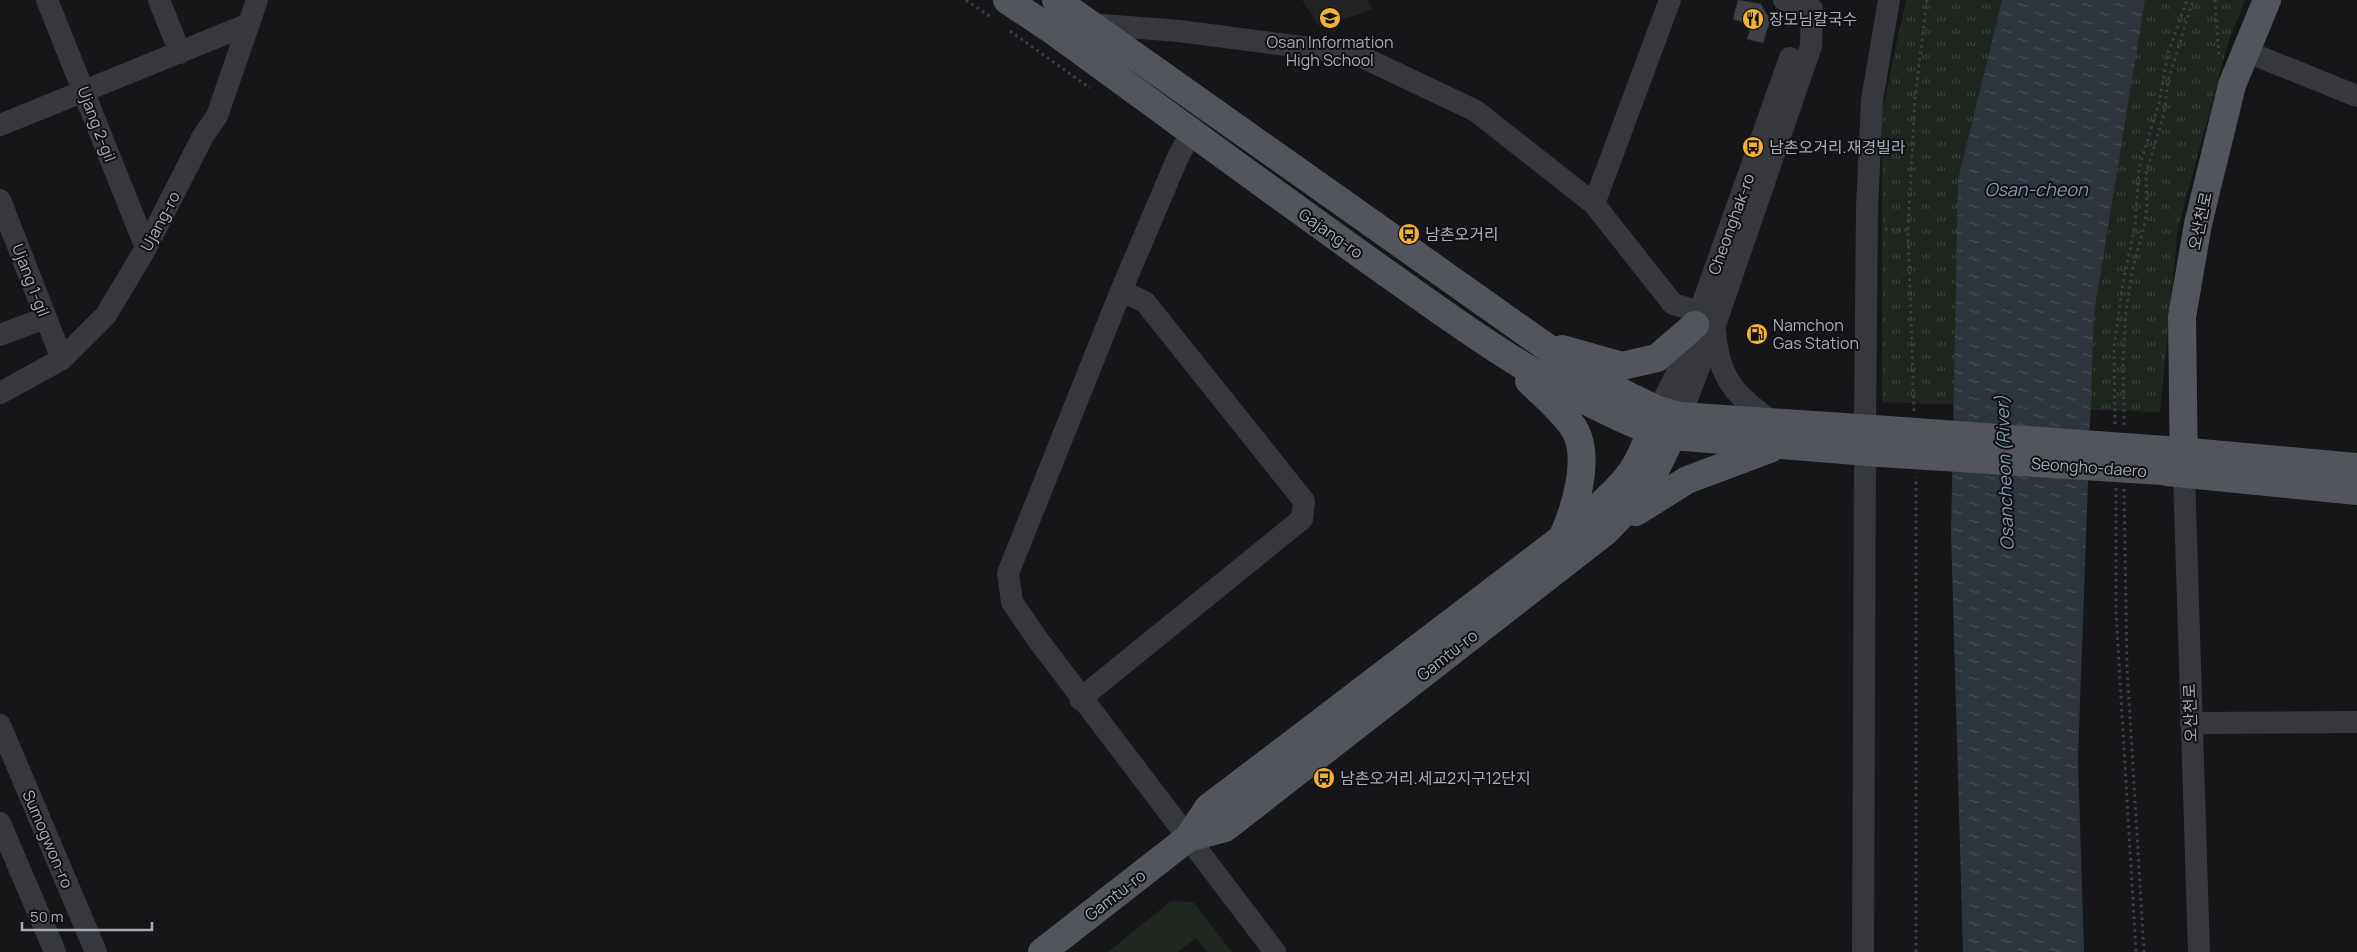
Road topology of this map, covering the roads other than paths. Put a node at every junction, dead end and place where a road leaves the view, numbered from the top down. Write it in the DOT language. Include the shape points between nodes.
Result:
graph roads {
  1 [pos="47,0"];
  2 [pos="159,0"];
  3 [pos="257,0"];
  4 [pos="1056,0"];
  5 [pos="1670,0"];
  6 [pos="1784,0"];
  7 [pos="1888,0"];
  8 [pos="2267,0"];
  9 [pos="1813,5"];
  10 [pos="1003,11"];
  11 [pos="249,24"];
  12 [pos="1090,24"];
  13 [pos="2245,51"];
  14 [pos="180,53"];
  15 [pos="85,92"];
  16 [pos="2357,96"];
  17 [pos="0,125"];
  18 [pos="1192,132"];
  19 [pos="0,200"];
  20 [pos="1594,204"];
  21 [pos="146,248"];
  22 [pos="1121,291"];
  23 [pos="45,318"];
  24 [pos="1703,321"];
  25 [pos="1519,328"];
  26 [pos="0,335"];
  27 [pos="1478,338"];
  28 [pos="62,360"];
  29 [pos="0,394"];
  30 [pos="1665,423"];
  31 [pos="1776,435"];
  32 [pos="1875,441"];
  33 [pos="2175,461"];
  34 [pos="2357,468"];
  35 [pos="2357,491"];
  36 [pos="1605,532"];
  37 [pos="1561,540"];
  38 [pos="1080,699"];
  39 [pos="2357,722"];
  40 [pos="2190,723"];
  41 [pos="0,725"];
  42 [pos="0,823"];
  43 [pos="1188,838"];
  44 [pos="55,952"];
  45 [pos="96,952"];
  46 [pos="1042,952"];
  47 [pos="1275,952"];
  48 [pos="1863,952"];
  49 [pos="2199,952"];
  1 -- 15 [label="street, Ujang 2-gil"];
  2 -- 14 [label="street"];
  3 -- 11 [label="street, Ujang-ro"];
  4 -- 12 [label="main road, Gajang-ro"];
  5 -- 20 [label="street"];
  6 -- 9 [label="street"];
  7 -- 32 [label="street" via="1872,100 1867,208"];
  8 -- 13 [label="main road, 오산천로"];
  9 -- 24 [label="street, Cheonghak-ro" via="1810,46"];
  10 -- 18 [label="main road, Gajang-ro" via="1049,28"];
  11 -- 14 [label="street"];
  11 -- 21 [label="street, Ujang-ro" via="217,116 203,136"];
  12 -- 20 [label="street" via="1179,31 1356,54 1476,111"];
  12 -- 25 [label="main road, Gajang-ro"];
  13 -- 16 [label="street"];
  13 -- 33 [label="main road, 오산천로" via="2232,85 2198,224 2182,317"];
  14 -- 15 [label="street"];
  15 -- 17 [label="street"];
  15 -- 21 [label="street, Ujang 2-gil"];
  18 -- 22 [label="street" via="1178,157"];
  18 -- 27 [label="main road, Gajang-ro"];
  19 -- 23 [label="street, Ujang 1-gil"];
  20 -- 24 [label="street" via="1673,304"];
  21 -- 28 [label="street, Ujang-ro" via="106,315"];
  22 -- 38 [label="street" via="1008,573 1012,602"];
  22 -- 38 [label="street" via="1145,302 1304,501 1302,519"];
  23 -- 26 [label="street"];
  23 -- 28 [label="street, Ujang 1-gil"];
  24 -- 25 [label="main road" via="1657,358 1622,366 1559,348"];
  24 -- 30 [label="street, Cheonghak-ro" via="1676,375"];
  24 -- 31 [label="street" via="1722,371"];
  25 -- 30 [label="main road, Gajang-ro" via="1586,375"];
  27 -- 30 [label="main road, Gajang-ro" via="1544,380 1620,418"];
  27 -- 37 [label="main road" via="1547,397 1576,432 1581,471 1574,511"];
  28 -- 29 [label="street, Ujang-ro"];
  30 -- 31 [label="main road, Seongho-daero"];
  30 -- 36 [label="main road, Gamtu-ro" via="1645,492"];
  30 -- 37 [label="main road, Gamtu-ro" via="1627,478"];
  31 -- 32 [label="main road, Seongho-daero"];
  31 -- 36 [label="main road" via="1752,454 1688,480"];
  32 -- 33 [label="main road, Seongho-daero, bridge"];
  32 -- 48 [label="street"];
  33 -- 34 [label="main road, Seongho-daero"];
  33 -- 35 [label="main road, Seongho-daero"];
  33 -- 40 [label="street, 오산천로"];
  36 -- 43 [label="main road, Gamtu-ro" via="1225,828"];
  37 -- 43 [label="main road, Gamtu-ro" via="1208,808"];
  38 -- 43 [label="street"];
  39 -- 40 [label="street"];
  40 -- 49 [label="street, 오산천로"];
  41 -- 45 [label="street, Sumogwon-ro"];
  42 -- 44 [label="street"];
  43 -- 46 [label="main road, Gamtu-ro"];
  43 -- 47 [label="street"];
}
